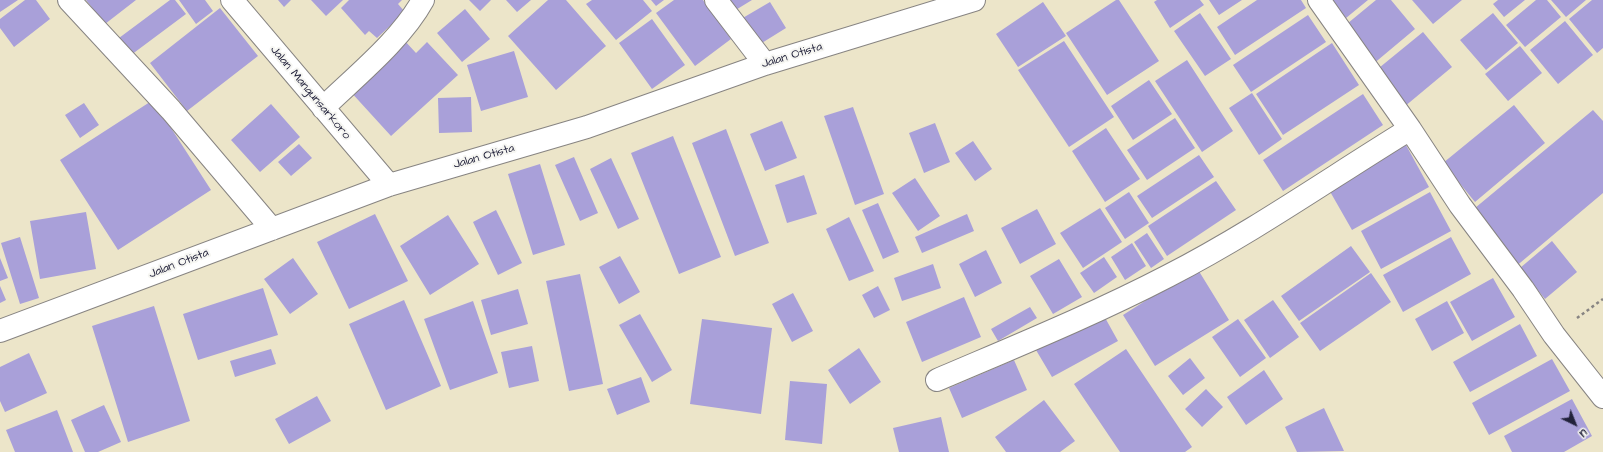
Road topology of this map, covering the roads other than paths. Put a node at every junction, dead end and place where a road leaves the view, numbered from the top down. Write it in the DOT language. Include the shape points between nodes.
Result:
graph roads {
  1 [pos="69,0"];
  2 [pos="232,0"];
  3 [pos="423,0"];
  4 [pos="716,0"];
  5 [pos="974,0"];
  6 [pos="1319,0"];
  7 [pos="765,64"];
  8 [pos="323,108"];
  9 [pos="1410,129"];
  10 [pos="388,185"];
  11 [pos="272,229"];
  12 [pos="0,331"];
  13 [pos="937,380"];
  14 [pos="1603,396"];
  1 -- 11 [label="street" via="165,104"];
  2 -- 8 [label="street, Jalan Mangunsarkoro"];
  3 -- 8 [label="street" via="409,21"];
  4 -- 7 [label="street"];
  5 -- 7 [label="street, Jalan Otista"];
  6 -- 9 [label="street"];
  7 -- 10 [label="street, Jalan Otista" via="588,127"];
  8 -- 10 [label="street, Jalan Mangunsarkoro"];
  9 -- 13 [label="street" via="1235,238 1169,275 1116,302"];
  9 -- 14 [label="street" via="1460,205 1554,335"];
  10 -- 11 [label="street, Jalan Otista"];
  11 -- 12 [label="street, Jalan Otista"];
}
